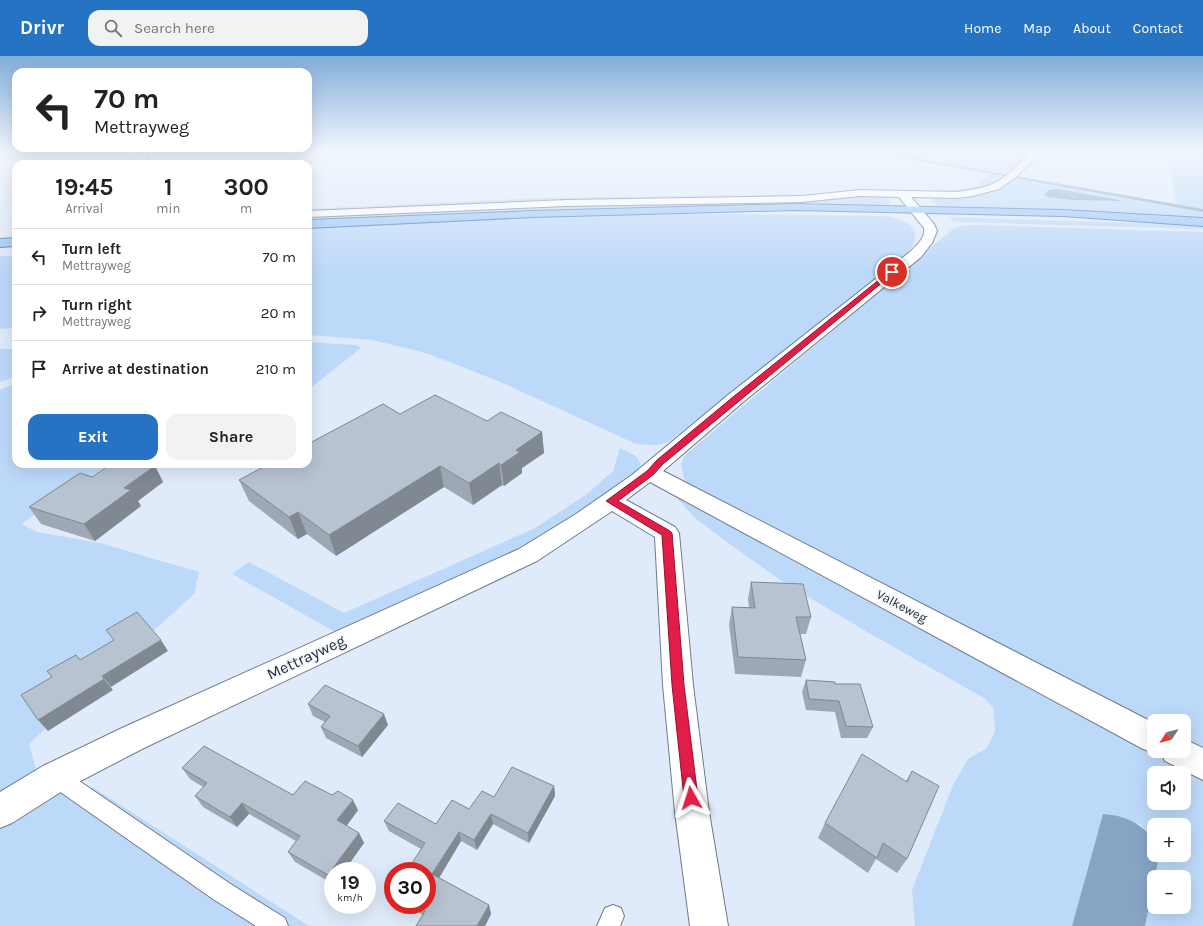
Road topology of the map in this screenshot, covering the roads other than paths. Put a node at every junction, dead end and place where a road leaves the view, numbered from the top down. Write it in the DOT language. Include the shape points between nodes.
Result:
graph roads {
  1 [pos="982,191"];
  2 [pos="890,194"];
  3 [pos="903,194"];
  4 [pos="910,213"];
  5 [pos="312,214"];
  6 [pos="1203,222"];
  7 [pos="312,224"];
  8 [pos="12,242"];
  9 [pos="0,243"];
  10 [pos="650,473"];
  11 [pos="611,501"];
  12 [pos="1147,735"];
  13 [pos="1190,758"];
  14 [pos="1203,765"];
  15 [pos="56,777"];
  16 [pos="0,811"];
  17 [pos="276,926"];
  18 [pos="710,926"];
  1 -- 3 [label="street" via="957,195"];
  2 -- 3 [label="street"];
  2 -- 4 [label="street, Mettrayweg"];
  2 -- 5 [label="street" via="854,194 802,199 551,203"];
  3 -- 4 [label="street, Mettrayweg"];
  4 -- 6 [label="main road"];
  4 -- 7 [label="main road" via="663,211"];
  4 -- 10 [label="street, Mettrayweg" via="930,227 931,232 922,237 916,254 735,399"];
  8 -- 9 [label="main road"];
  10 -- 11 [label="street, Mettrayweg"];
  10 -- 12 [label="street, Valkeweg"];
  11 -- 15 [label="street, Mettrayweg" via="568,532 528,555 184,713"];
  11 -- 18 [label="street" via="667,533 692,812"];
  13 -- 14 [label="street"];
  15 -- 16 [label="street, Mettrayweg"];
  15 -- 17 [label="lane"];
}
